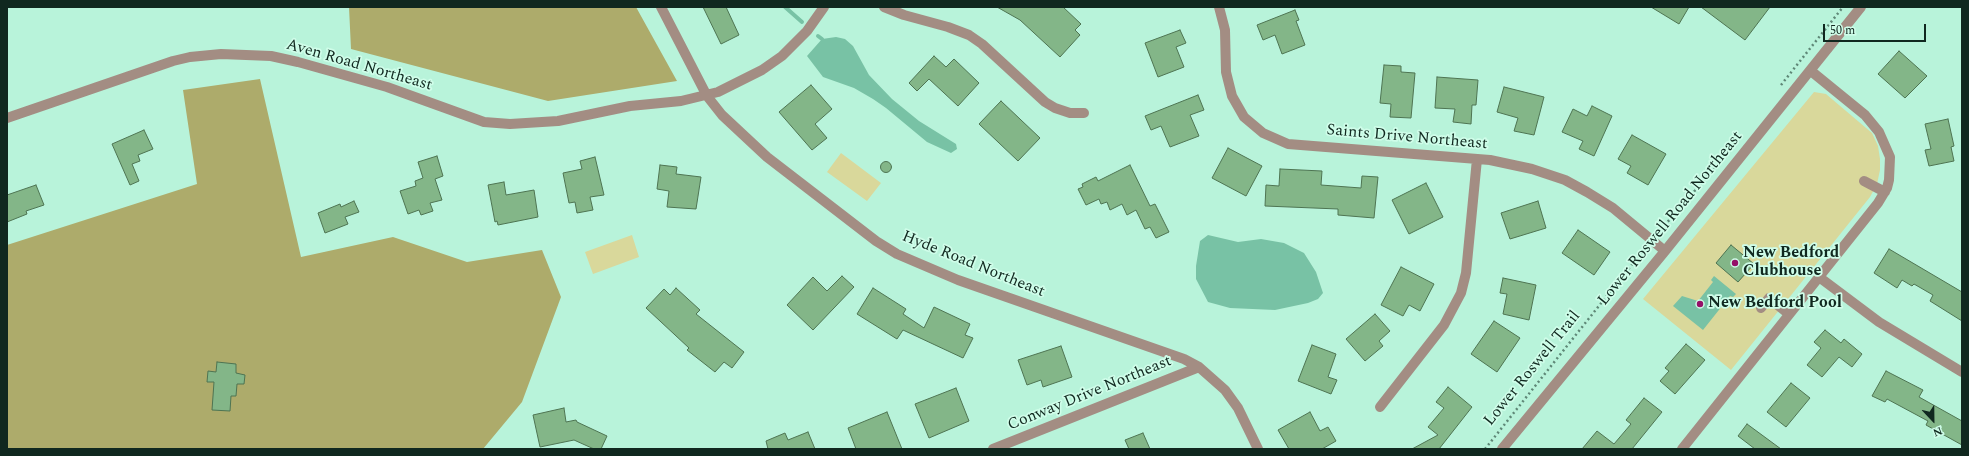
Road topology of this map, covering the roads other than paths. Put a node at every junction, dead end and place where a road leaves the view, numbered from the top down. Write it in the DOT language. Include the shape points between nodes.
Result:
graph roads {
  1 [pos="661,7"];
  2 [pos="824,7"];
  3 [pos="884,7"];
  4 [pos="1219,7"];
  5 [pos="1861,7"];
  6 [pos="1811,71"];
  7 [pos="707,96"];
  8 [pos="1084,113"];
  9 [pos="7,118"];
  10 [pos="1477,159"];
  11 [pos="1864,181"];
  12 [pos="1885,192"];
  13 [pos="1665,251"];
  14 [pos="1819,277"];
  15 [pos="1761,308"];
  16 [pos="1789,314"];
  17 [pos="1199,367"];
  18 [pos="1962,372"];
  19 [pos="1380,407"];
  20 [pos="994,449"];
  21 [pos="1258,449"];
  22 [pos="1502,449"];
  23 [pos="1682,449"];
  1 -- 7 [label="street, Hyde Road Northeast"];
  2 -- 7 [label="street, Aven Road Northeast" via="807,31 782,56 762,70"];
  3 -- 8 [label="street" via="969,35 1045,102 1070,113"];
  4 -- 10 [label="street, Saints Drive Northeast" via="1225,30 1225,66 1232,96 1244,117 1263,133 1288,144"];
  5 -- 6 [label="street, Lower Roswell Road Northeast"];
  6 -- 12 [label="street" via="1865,115 1880,132 1890,157 1889,180"];
  6 -- 13 [label="street, Lower Roswell Road Northeast"];
  7 -- 9 [label="street, Aven Road Northeast" via="630,106 558,121 510,124 484,122 387,87 298,62 270,56 221,54 173,61"];
  7 -- 17 [label="street, Hyde Road Northeast" via="722,115 767,157 870,237 897,254 958,280 1184,359"];
  10 -- 13 [label="street, Saints Drive Northeast" via="1532,168 1576,185 1613,208"];
  10 -- 19 [label="street" via="1466,273 1459,298 1444,326"];
  11 -- 12 [label="street"];
  12 -- 14 [label="street"];
  13 -- 22 [label="street, Lower Roswell Road Northeast"];
  14 -- 16 [label="street"];
  14 -- 18 [label="street" via="1879,322"];
  15 -- 16 [label="street" via="1769,298"];
  16 -- 23 [label="street"];
  17 -- 20 [label="street, Conway Drive Northeast"];
  17 -- 21 [label="street, Hyde Road Northeast" via="1225,390 1238,408"];
}
